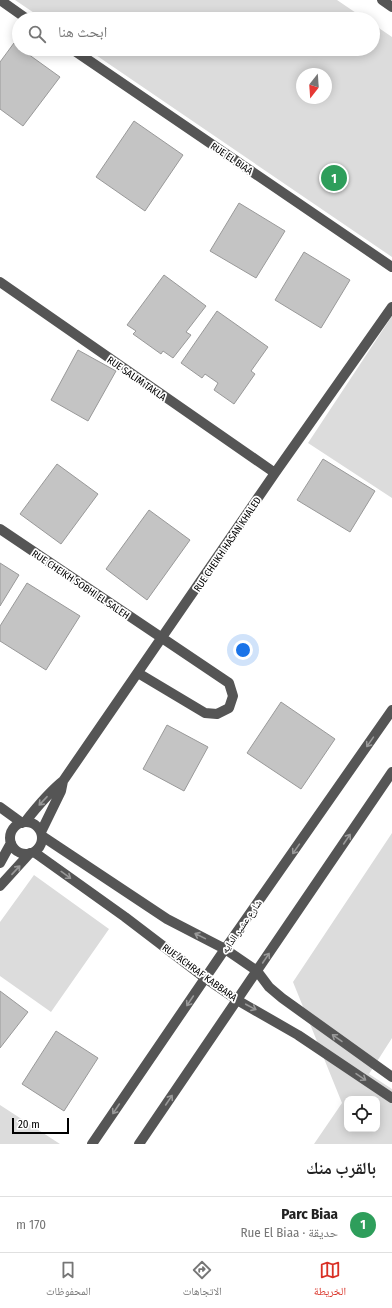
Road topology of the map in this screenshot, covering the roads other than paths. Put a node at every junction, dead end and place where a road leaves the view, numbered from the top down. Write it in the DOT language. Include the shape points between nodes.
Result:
graph roads {
  1 [pos="0,0"];
  2 [pos="382,0"];
  3 [pos="392,7"];
  4 [pos="17,12"];
  5 [pos="82,56"];
  6 [pos="392,267"];
  7 [pos="0,282"];
  8 [pos="392,307"];
  9 [pos="275,473"];
  10 [pos="0,529"];
  11 [pos="162,638"];
  12 [pos="138,673"];
  13 [pos="392,710"];
  14 [pos="392,772"];
  15 [pos="63,781"];
  16 [pos="0,807"];
  17 [pos="23,822"];
  18 [pos="0,833"];
  19 [pos="41,834"];
  20 [pos="10,841"];
  21 [pos="32,853"];
  22 [pos="0,863"];
  23 [pos="0,886"];
  24 [pos="225,949"];
  25 [pos="257,971"];
  26 [pos="205,978"];
  27 [pos="237,1000"];
  28 [pos="392,1077"];
  29 [pos="392,1098"];
  30 [pos="92,1144"];
  31 [pos="139,1144"];
  1 -- 4 [label="street"];
  2 -- 3 [label="street"];
  5 -- 6 [label="street, RUE EL BIAA"];
  7 -- 9 [label="street, RUE SALIM TAKLA"];
  8 -- 9 [label="street, RUE CHEIKH HASAN KHALED"];
  9 -- 11 [label="street, RUE CHEIKH HASAN KHALED"];
  10 -- 11 [label="street, RUE CHEIKH SOBHI EL SALEH"];
  11 -- 12 [label="street, RUE CHEIKH HASAN KHALED"];
  11 -- 12 [label="street, RUE CHEIKH SOBHI EL SALEH" via="229,683 233,696 229,708 217,714 205,713"];
  12 -- 15 [label="street, RUE CHEIKH HASAN KHALED"];
  13 -- 24 [label="street, شارع عشير الدايه, one-way"];
  25 -- 14 [label="street, one-way"];
  15 -- 17 [label="street, RUE CHEIKH HASAN KHALED, one-way"];
  15 -- 19 [label="street, RUE CHEIKH HASAN KHALED"];
  16 -- 17 [label="street"];
  17 -- 19 [label="street" via="37,826"];
  17 -- 20 [label="street" via="14,827"];
  18 -- 20 [label="street"];
  19 -- 21 [label="street" via="42,842"];
  24 -- 19 [label="street, one-way" via="167,919"];
  20 -- 21 [label="street" via="19,852"];
  20 -- 22 [label="street"];
  23 -- 21 [label="street, one-way"];
  21 -- 26 [label="street, RUE ACHRAF KABBARA, one-way" via="125,917"];
  24 -- 25 [label="street"];
  24 -- 26 [label="street, شارع عشير الدايه"];
  25 -- 27 [label="street"];
  28 -- 25 [label="street, one-way" via="282,998 269,987"];
  26 -- 27 [label="street, RUE ACHRAF KABBARA"];
  26 -- 30 [label="street, شارع عشير الدايه, one-way"];
  27 -- 29 [label="street, RUE ACHRAF KABBARA, one-way" via="292,1032"];
  31 -- 27 [label="street, one-way"];
}
